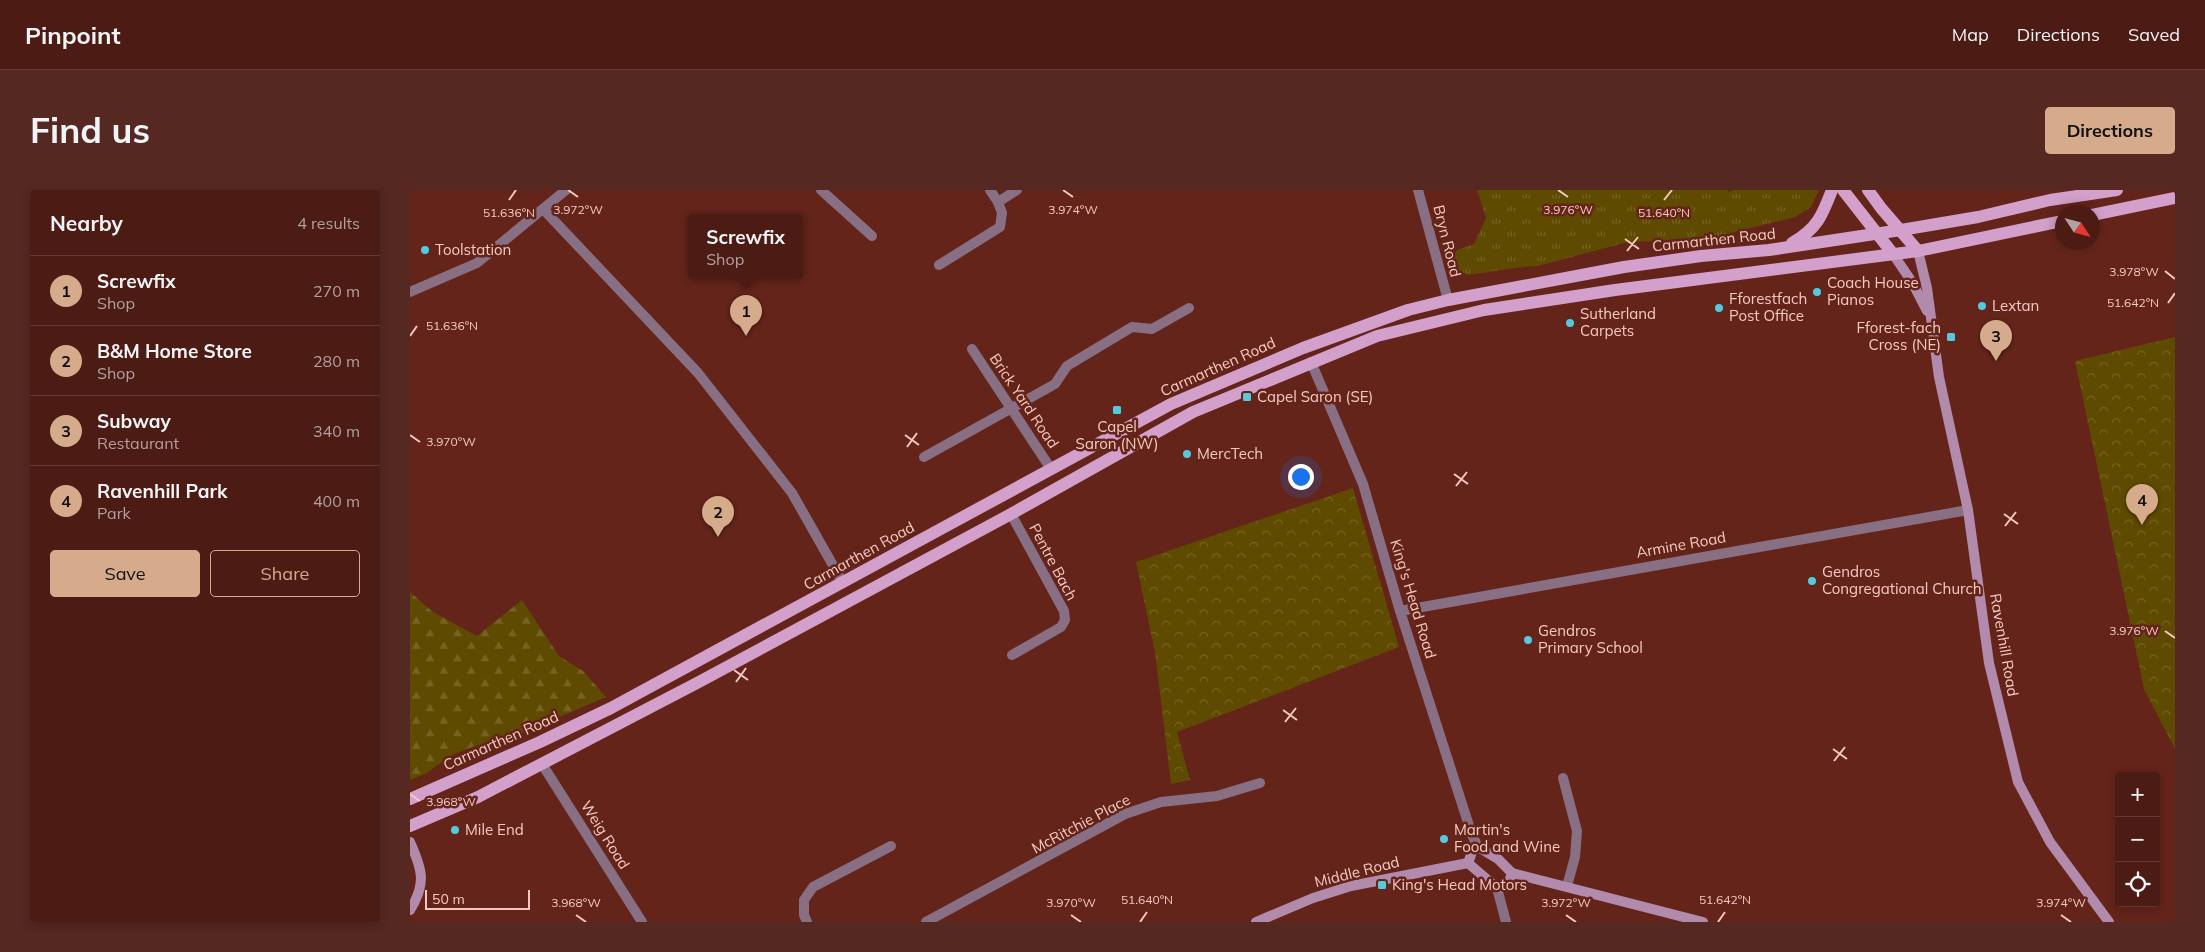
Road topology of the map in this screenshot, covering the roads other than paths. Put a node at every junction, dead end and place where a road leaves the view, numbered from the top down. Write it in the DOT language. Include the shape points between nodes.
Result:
graph roads {
  1 [pos="566,190"];
  2 [pos="821,190"];
  3 [pos="990,190"];
  4 [pos="1017,190"];
  5 [pos="1418,190"];
  6 [pos="1832,190"];
  7 [pos="1843,190"];
  8 [pos="1868,190"];
  9 [pos="2117,190"];
  10 [pos="2053,195"];
  11 [pos="2175,198"];
  12 [pos="998,202"];
  13 [pos="544,210"];
  14 [pos="2100,213"];
  15 [pos="2055,222"];
  16 [pos="1900,230"];
  17 [pos="1876,234"];
  18 [pos="872,236"];
  19 [pos="1783,248"];
  20 [pos="1918,251"];
  21 [pos="1893,254"];
  22 [pos="939,265"];
  23 [pos="410,292"];
  24 [pos="1448,300"];
  25 [pos="1189,308"];
  26 [pos="1931,319"];
  27 [pos="972,349"];
  28 [pos="1311,362"];
  29 [pos="1011,408"];
  30 [pos="924,457"];
  31 [pos="1051,469"];
  32 [pos="1968,510"];
  33 [pos="1011,514"];
  34 [pos="843,583"];
  35 [pos="1400,611"];
  36 [pos="1012,655"];
  37 [pos="542,764"];
  38 [pos="1563,778"];
  39 [pos="1260,783"];
  40 [pos="410,799"];
  41 [pos="410,826"];
  42 [pos="410,842"];
  43 [pos="891,846"];
  44 [pos="1478,846"];
  45 [pos="1468,863"];
  46 [pos="1512,873"];
  47 [pos="1567,886"];
  48 [pos="1497,888"];
  49 [pos="410,910"];
  50 [pos="642,922"];
  51 [pos="807,922"];
  52 [pos="926,922"];
  53 [pos="1256,922"];
  54 [pos="1506,922"];
  55 [pos="1703,922"];
  56 [pos="2109,922"];
  1 -- 13 [label="street"];
  2 -- 18 [label="street"];
  3 -- 12 [label="street"];
  4 -- 12 [label="street"];
  5 -- 24 [label="street, Bryn Road"];
  6 -- 19 [label="main road" via="1819,222 1806,236"];
  7 -- 17 [label="main road"];
  8 -- 16 [label="main road"];
  9 -- 10 [label="main road, Carmarthen Road"];
  10 -- 16 [label="main road, Carmarthen Road" via="1978,217"];
  11 -- 14 [label="main road"];
  12 -- 22 [label="street" via="1002,214 1000,226"];
  13 -- 23 [label="street" via="477,263"];
  13 -- 34 [label="street" via="698,373 792,492"];
  15 -- 20 [label="main road, Carmarthen Road"];
  16 -- 17 [label="main road, Carmarthen Road"];
  16 -- 20 [label="main road"];
  17 -- 19 [label="main road, Carmarthen Road"];
  17 -- 21 [label="main road"];
  19 -- 24 [label="main road, Carmarthen Road" via="1624,267"];
  20 -- 21 [label="main road, Carmarthen Road"];
  20 -- 26 [label="street, Ravenhill Road"];
  21 -- 26 [label="street, Ravenhill Road"];
  21 -- 28 [label="main road, Carmarthen Road" via="1484,310 1377,336"];
  24 -- 31 [label="main road, Carmarthen Road" via="1373,322 1242,372 1171,404"];
  25 -- 29 [label="street" via="1152,330 1132,326 1067,366 1055,384"];
  26 -- 32 [label="street, Ravenhill Road" via="1939,377"];
  27 -- 29 [label="street, Brick Yard Road"];
  28 -- 33 [label="main road, Carmarthen Road" via="1193,412"];
  28 -- 35 [label="street, King's Head Road" via="1363,484"];
  29 -- 30 [label="street"];
  29 -- 31 [label="street, Brick Yard Road"];
  31 -- 34 [label="main road, Carmarthen Road"];
  32 -- 35 [label="street, Armine Road"];
  32 -- 56 [label="street, Ravenhill Road" via="1989,663 2018,782 2050,842"];
  33 -- 36 [label="street, Pentre Bach" via="1064,611 1065,620 1061,627"];
  33 -- 37 [label="main road, Carmarthen Road"];
  34 -- 40 [label="main road, Carmarthen Road" via="612,708"];
  35 -- 44 [label="street, King's Head Road"];
  37 -- 41 [label="main road, Carmarthen Road" via="478,797"];
  37 -- 50 [label="street, Weig Road"];
  38 -- 47 [label="street" via="1577,831 1576,857"];
  39 -- 52 [label="street, McRitchie Place" via="1217,796 1161,802 1125,814"];
  42 -- 49 [label="street" via="422,872 418,898"];
  43 -- 51 [label="street" via="813,886 804,900"];
  44 -- 45 [label="street"];
  44 -- 46 [label="street"];
  45 -- 48 [label="street"];
  45 -- 53 [label="street, Middle Road" via="1351,886"];
  46 -- 47 [label="street"];
  46 -- 48 [label="street" via="1509,882"];
  47 -- 55 [label="street"];
  48 -- 54 [label="street"];
}
